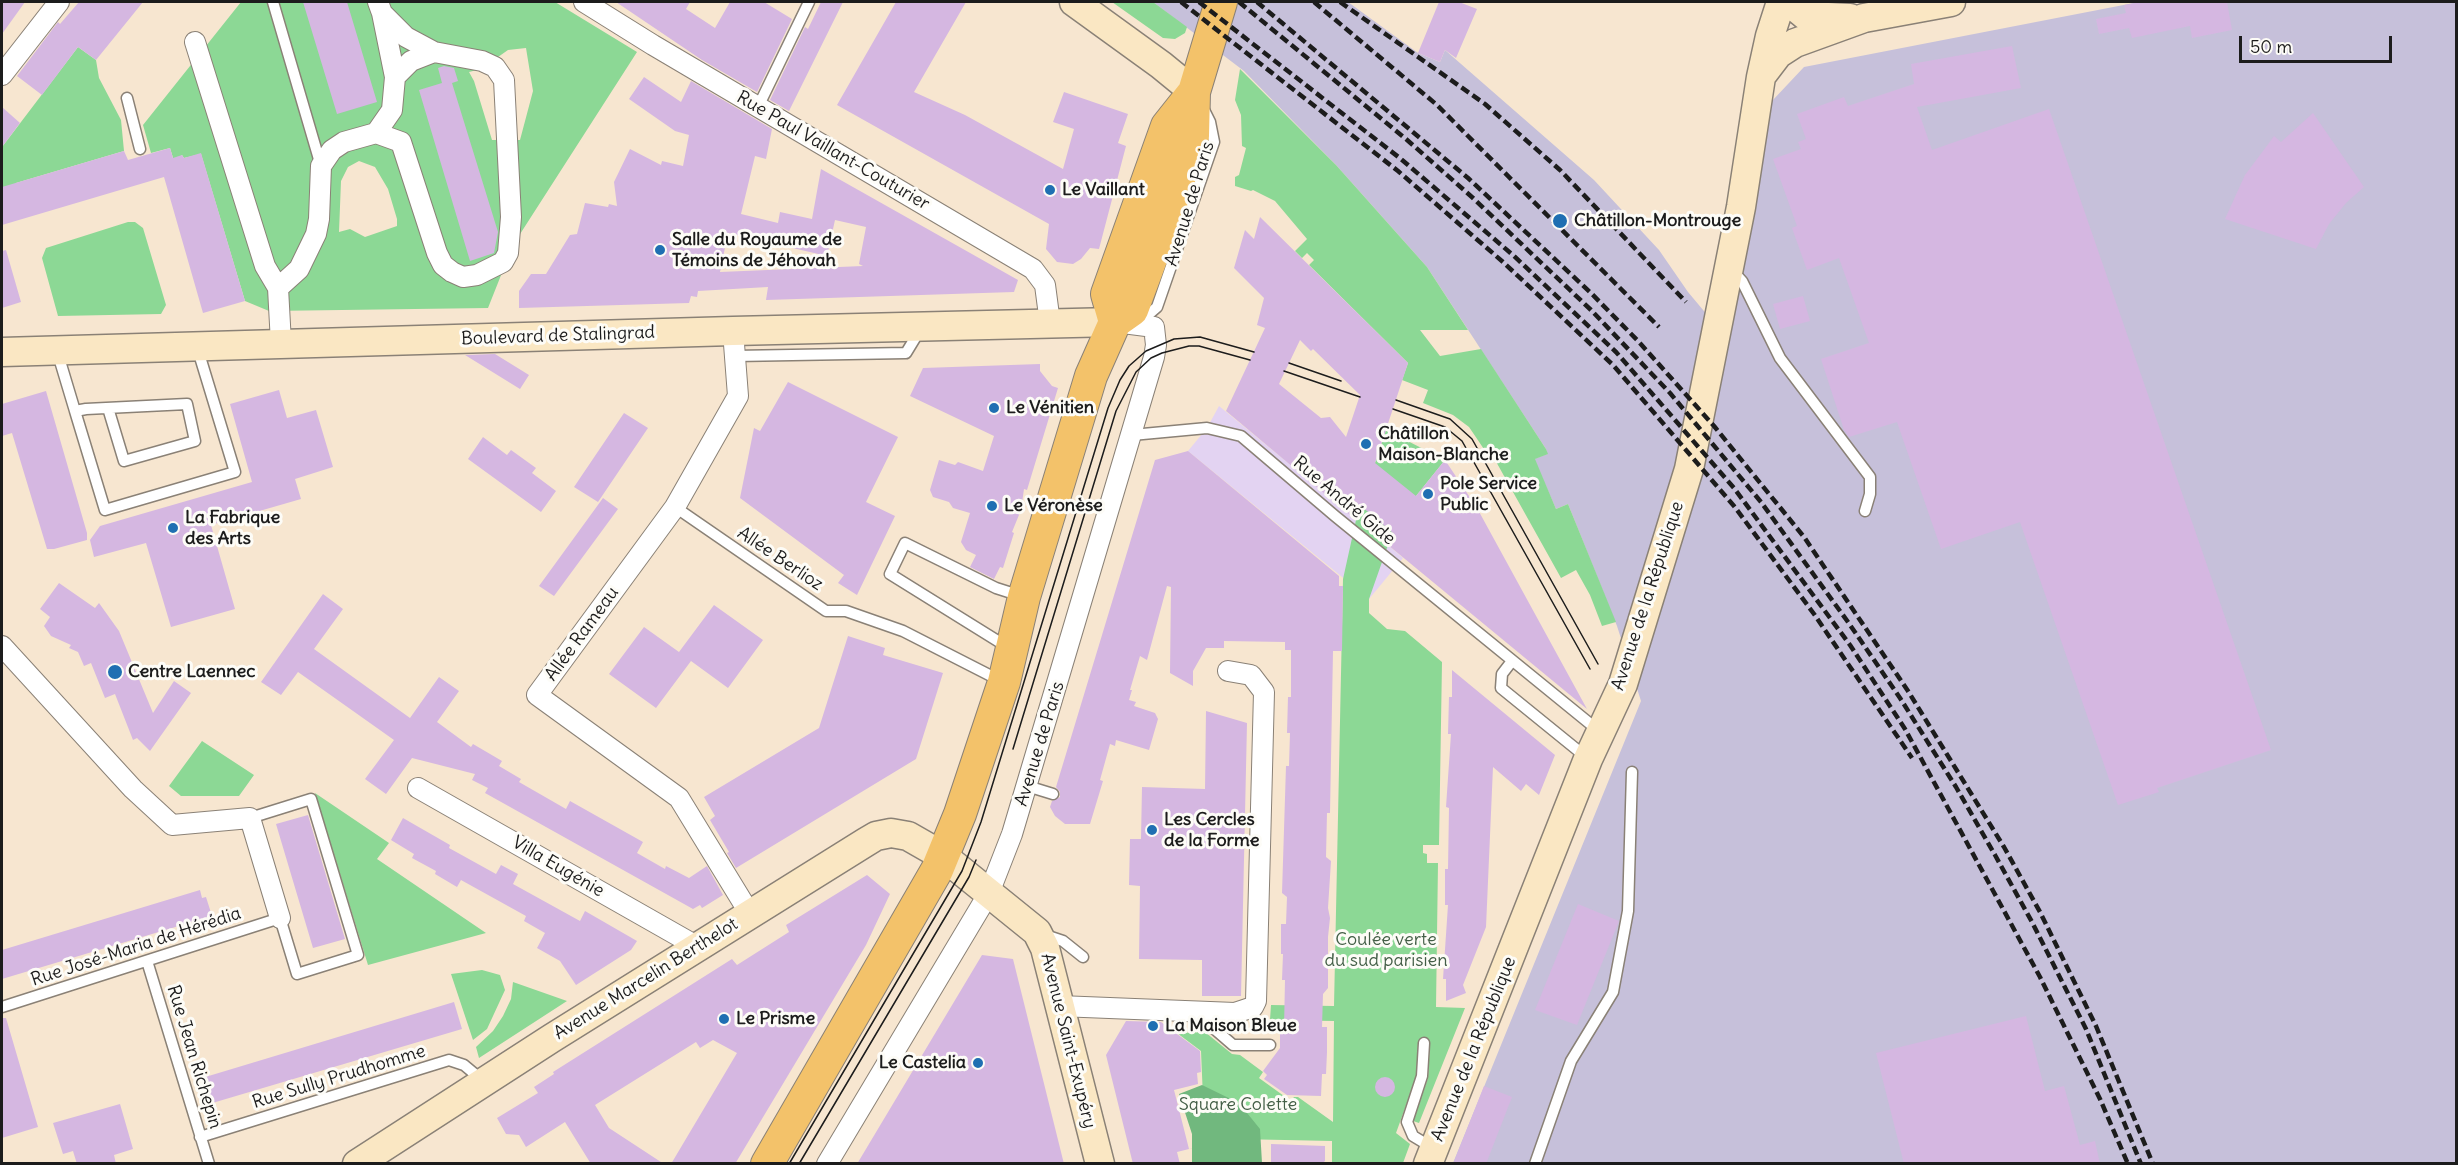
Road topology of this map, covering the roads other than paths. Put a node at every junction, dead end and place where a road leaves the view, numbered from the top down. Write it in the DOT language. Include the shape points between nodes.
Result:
graph roads {
  1 [pos="59,2"];
  2 [pos="273,2"];
  3 [pos="584,2"];
  4 [pos="809,2"];
  5 [pos="1074,2"];
  6 [pos="1221,2"];
  7 [pos="1781,2"];
  8 [pos="1789,2"];
  9 [pos="1951,2"];
  10 [pos="380,7"];
  11 [pos="1864,18"];
  12 [pos="195,42"];
  13 [pos="434,52"];
  14 [pos="2,75"];
  15 [pos="395,77"];
  16 [pos="1761,77"];
  17 [pos="1194,92"];
  18 [pos="127,98"];
  19 [pos="758,107"];
  20 [pos="392,110"];
  21 [pos="376,133"];
  22 [pos="401,142"];
  23 [pos="140,149"];
  24 [pos="321,166"];
  25 [pos="1730,267"];
  26 [pos="278,288"];
  27 [pos="1115,322"];
  28 [pos="1050,323"];
  29 [pos="281,343"];
  30 [pos="734,344"];
  31 [pos="197,347"];
  32 [pos="57,351"];
  33 [pos="2,352"];
  34 [pos="108,408"];
  35 [pos="75,411"];
  36 [pos="1132,435"];
  37 [pos="675,507"];
  38 [pos="1865,511"];
  39 [pos="1024,597"];
  40 [pos="2,646"];
  41 [pos="1012,650"];
  42 [pos="1512,661"];
  43 [pos="1228,671"];
  44 [pos="1004,682"];
  45 [pos="1599,731"];
  46 [pos="1588,759"];
  47 [pos="1632,772"];
  48 [pos="1027,786"];
  49 [pos="418,788"];
  50 [pos="1053,794"];
  51 [pos="249,818"];
  52 [pos="943,856"];
  53 [pos="988,893"];
  54 [pos="750,914"];
  55 [pos="280,918"];
  56 [pos="1037,932"];
  57 [pos="698,947"];
  58 [pos="1083,957"];
  59 [pos="147,961"];
  60 [pos="1059,1006"];
  61 [pos="2,1007"];
  62 [pos="1200,1011"];
  63 [pos="1424,1042"];
  64 [pos="1270,1045"];
  65 [pos="484,1081"];
  66 [pos="200,1137"];
  67 [pos="1431,1156"];
  68 [pos="209,1164"];
  69 [pos="357,1164"];
  70 [pos="767,1164"];
  71 [pos="827,1164"];
  72 [pos="1100,1164"];
  73 [pos="1535,1164"];
  1 -- 14 [label="street"];
  2 -- 24 [label="lane"];
  3 -- 19 [label="street, Rue Paul Vaillant-Couturier"];
  4 -- 19 [label="lane"];
  5 -- 17 [label="main road"];
  6 -- 17 [label="main road"];
  7 -- 16 [label="main road, Avenue de la République"];
  8 -- 11 [label="main road" via="1806,16"];
  9 -- 11 [label="main road"];
  10 -- 13 [label="street" via="406,37"];
  10 -- 15 [label="street"];
  11 -- 16 [label="main road" via="1795,43 1778,54"];
  12 -- 26 [label="street" via="265,266"];
  13 -- 15 [label="street" via="411,61"];
  13 -- 22 [label="street" via="482,61 495,67 504,80 511,217 508,253 503,261 477,275 463,277 443,265"];
  15 -- 20 [label="street"];
  16 -- 25 [label="main road, Avenue de la République"];
  17 -- 27 [label="main road" via="1167,126 1107,294"];
  17 -- 27 [label="lane, Avenue de Paris" via="1210,122 1214,142 1200,184 1157,307 1149,314"];
  18 -- 23 [label="lane"];
  19 -- 28 [label="street, Rue Paul Vaillant-Couturier" via="1034,269 1045,285"];
  20 -- 21 [label="street"];
  20 -- 22 [label="street"];
  21 -- 22 [label="street"];
  21 -- 24 [label="street" via="344,142 332,150"];
  24 -- 26 [label="street" via="316,234 299,269"];
  25 -- 38 [label="lane" via="1742,281 1780,358 1870,477"];
  25 -- 45 [label="main road, Avenue de la République" via="1689,469 1623,684"];
  26 -- 29 [label="street"];
  27 -- 28 [label="main road, Boulevard de Stalingrad"];
  27 -- 36 [label="street, Avenue de Paris" via="1154,327 1154,357"];
  27 -- 39 [label="main road" via="1091,376"];
  28 -- 30 [label="main road, Boulevard de Stalingrad" via="922,326"];
  29 -- 30 [label="main road, Boulevard de Stalingrad"];
  29 -- 31 [label="main road, Boulevard de Stalingrad"];
  30 -- 37 [label="street, Allée Rameau" via="738,396"];
  31 -- 32 [label="main road, Boulevard de Stalingrad"];
  31 -- 35 [label="lane" via="235,472 105,510"];
  32 -- 33 [label="main road, Boulevard de Stalingrad"];
  32 -- 35 [label="lane"];
  34 -- 34 [label="lane" via="187,404 195,441 124,461"];
  34 -- 35 [label="lane"];
  36 -- 42 [label="lane, Rue André Gide" via="1207,429 1241,436"];
  36 -- 48 [label="street, Avenue de Paris"];
  37 -- 44 [label="lane, Allée Berlioz" via="826,611 846,611 903,631"];
  37 -- 54 [label="street, Allée Rameau" via="537,695 679,798"];
  39 -- 41 [label="main road"];
  39 -- 41 [label="lane" via="996,588 905,543 890,574"];
  40 -- 51 [label="street" via="133,789 172,825"];
  41 -- 44 [label="main road"];
  42 -- 45 [label="lane, Rue André Gide"];
  42 -- 46 [label="lane" via="1502,674 1501,688"];
  43 -- 62 [label="street" via="1251,675 1264,692 1256,1001 1245,1011"];
  44 -- 52 [label="main road"];
  45 -- 46 [label="main road, Avenue de la République"];
  46 -- 67 [label="main road, Avenue de la République"];
  47 -- 73 [label="lane" via="1628,911 1613,992 1571,1061"];
  48 -- 50 [label="lane"];
  48 -- 53 [label="street, Avenue de Paris"];
  49 -- 57 [label="street, Villa Eugénie"];
  51 -- 55 [label="street"];
  51 -- 55 [label="lane" via="311,800 358,955 297,974"];
  52 -- 53 [label="main road, Avenue Saint-Exupéry"];
  52 -- 54 [label="main road, Avenue Marcelin Berthelot" via="901,833 876,836"];
  52 -- 70 [label="main road"];
  53 -- 56 [label="main road, Avenue Saint-Exupéry"];
  53 -- 71 [label="street, Avenue de Paris"];
  54 -- 57 [label="main road, Avenue Marcelin Berthelot"];
  55 -- 59 [label="lane, Rue José-Maria de Hérédia"];
  56 -- 58 [label="lane" via="1063,941"];
  56 -- 60 [label="main road, Avenue Saint-Exupéry" via="1045,948"];
  57 -- 65 [label="main road, Avenue Marcelin Berthelot"];
  59 -- 61 [label="lane, Rue José-Maria de Hérédia"];
  59 -- 66 [label="lane, Rue Jean Richepin"];
  60 -- 62 [label="street"];
  60 -- 72 [label="main road, Avenue Saint-Exupéry"];
  62 -- 64 [label="lane" via="1233,1045"];
  63 -- 67 [label="lane" via="1422,1076 1407,1122 1413,1136"];
  65 -- 66 [label="lane, Rue Sully Prudhomme" via="464,1065 449,1060"];
  65 -- 69 [label="main road, Avenue Marcelin Berthelot"];
  66 -- 68 [label="lane, Rue Jean Richepin"];
}
